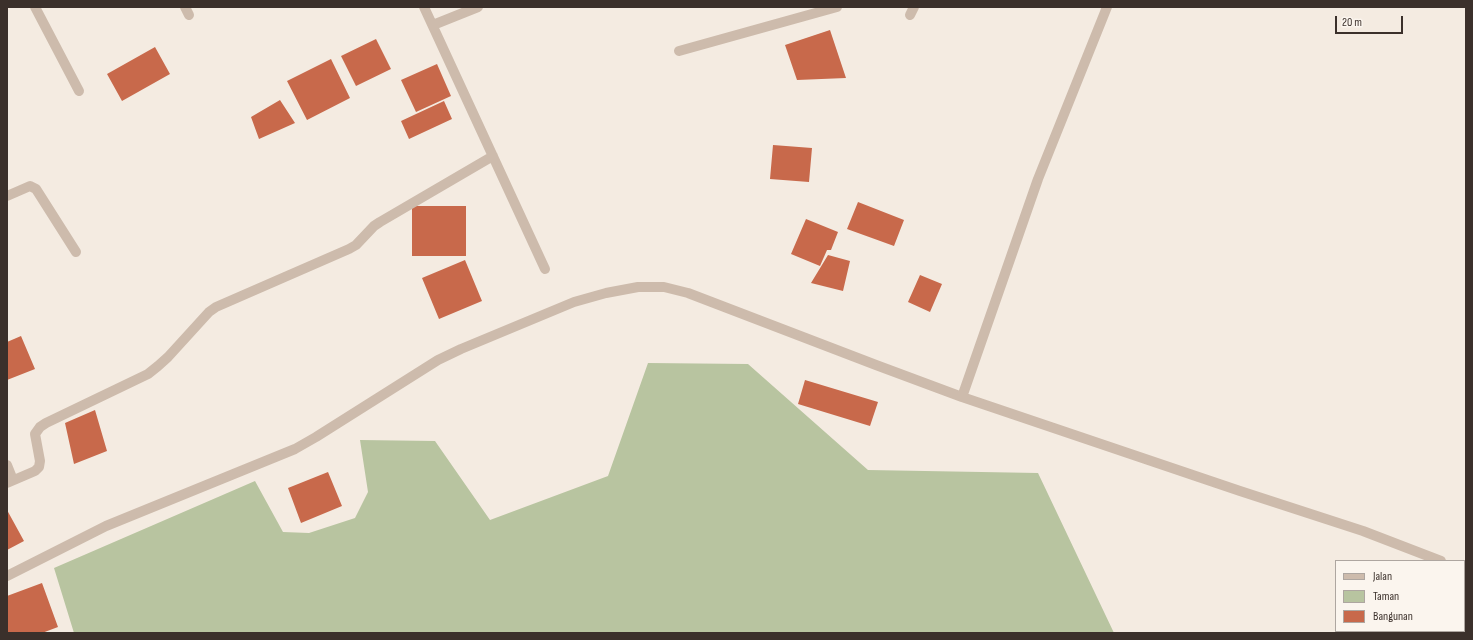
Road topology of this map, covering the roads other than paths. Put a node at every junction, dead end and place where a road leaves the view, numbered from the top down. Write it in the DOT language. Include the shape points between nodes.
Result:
graph roads {
  1 [pos="35,7"];
  2 [pos="424,7"];
  3 [pos="478,7"];
  4 [pos="837,7"];
  5 [pos="1107,7"];
  6 [pos="433,25"];
  7 [pos="679,51"];
  8 [pos="79,91"];
  9 [pos="493,156"];
  10 [pos="7,196"];
  11 [pos="76,252"];
  12 [pos="546,270"];
  13 [pos="962,397"];
  14 [pos="7,465"];
  15 [pos="10,482"];
  16 [pos="1439,560"];
  17 [pos="7,576"];
  1 -- 8 [label="street"];
  2 -- 6 [label="street"];
  3 -- 6 [label="street"];
  4 -- 7 [label="street"];
  5 -- 13 [label="street" via="1038,179"];
  6 -- 9 [label="street"];
  9 -- 12 [label="street"];
  9 -- 15 [label="street" via="380,222 356,246 216,307 148,374 40,427 35,434 39,467"];
  10 -- 11 [label="street" via="30,186 36,189"];
  13 -- 16 [label="street" via="1363,531"];
  13 -- 17 [label="street" via="688,293 664,287 638,287 574,302 461,349 438,360 316,438 106,526"];
  14 -- 15 [label="street"];
}
